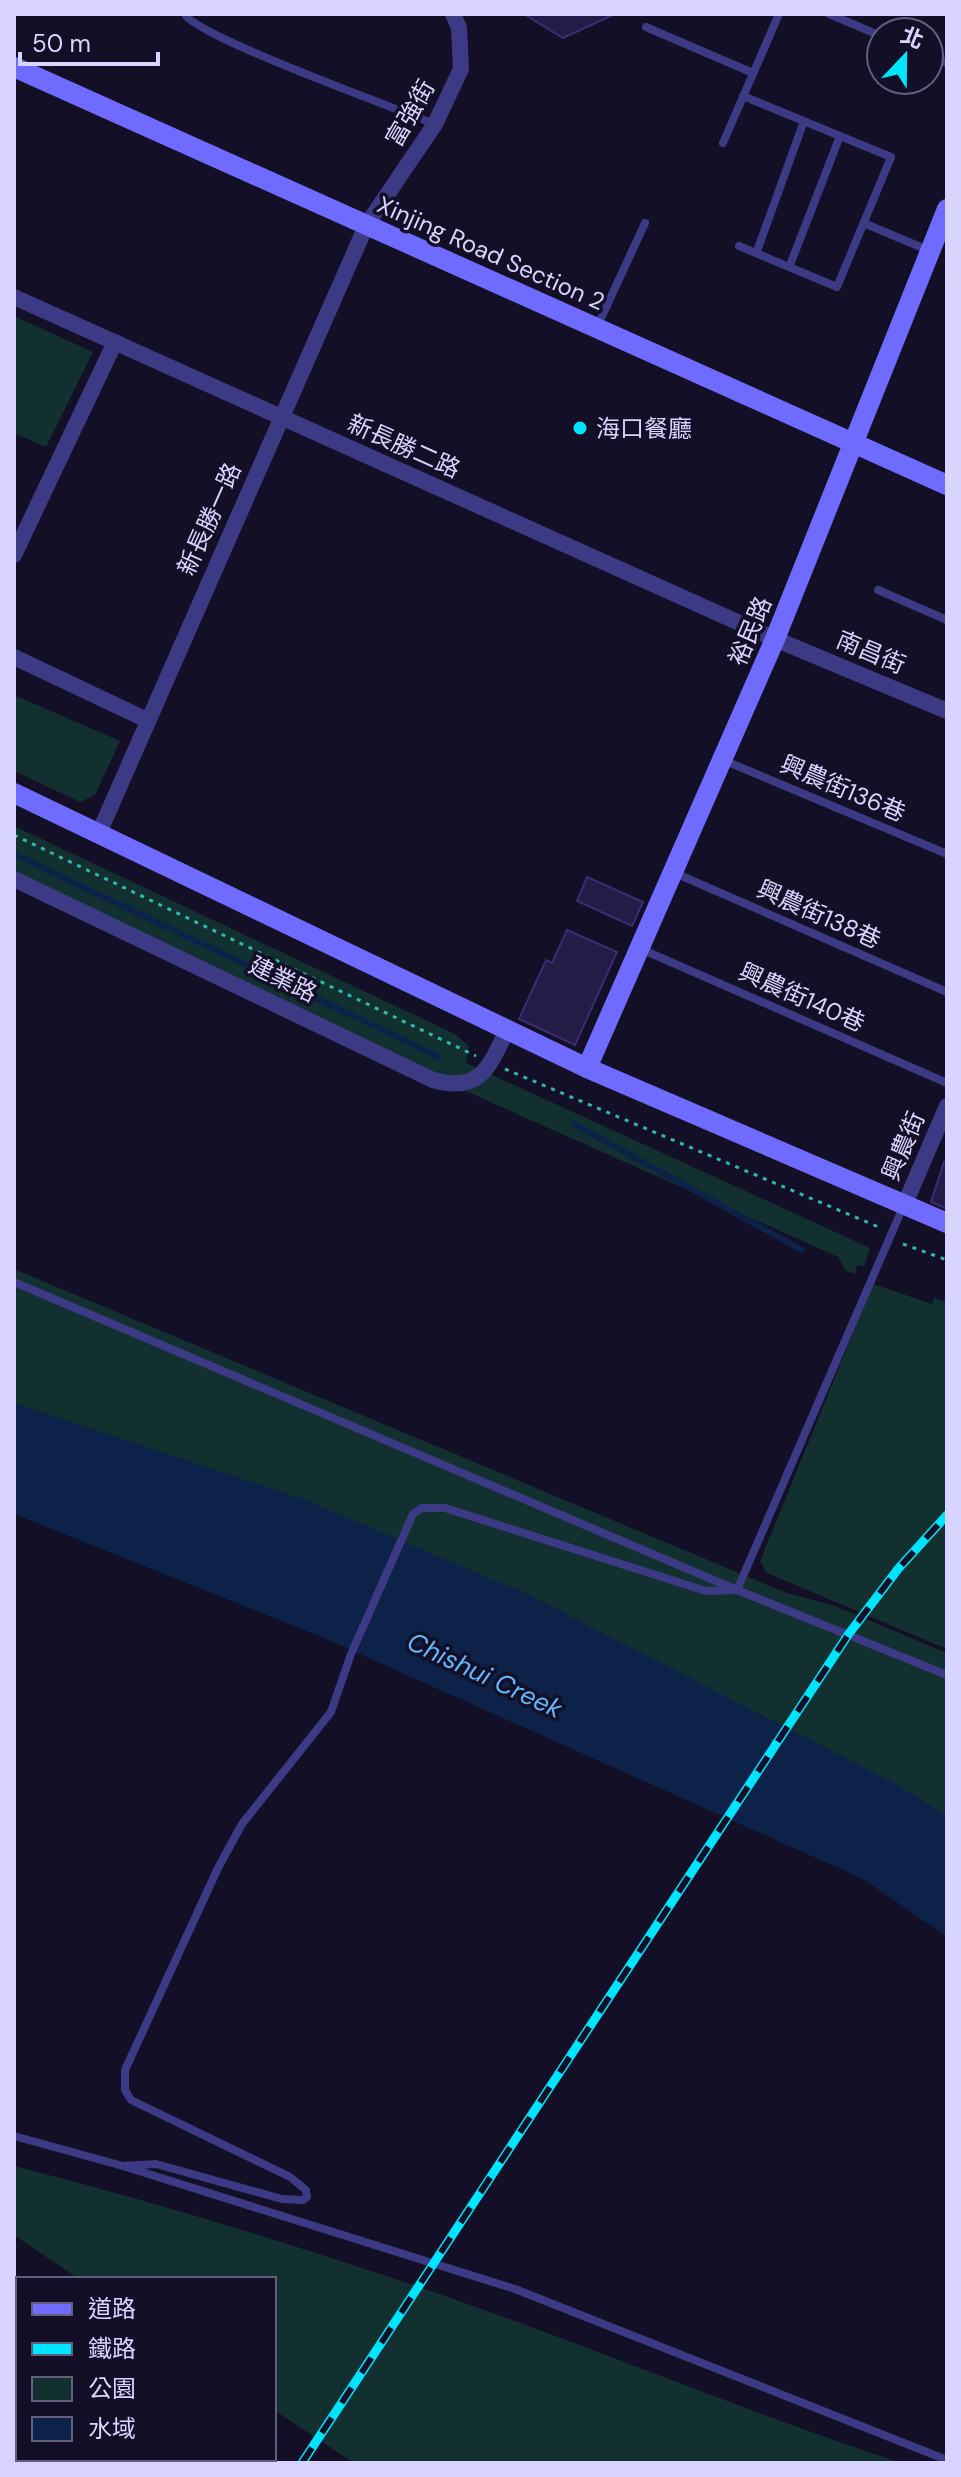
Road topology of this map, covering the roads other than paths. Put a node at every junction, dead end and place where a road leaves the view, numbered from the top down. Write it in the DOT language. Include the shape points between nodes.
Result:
graph roads {
  1 [pos="185,14"];
  2 [pos="453,14"];
  3 [pos="779,14"];
  4 [pos="829,14"];
  5 [pos="646,27"];
  6 [pos="865,29"];
  7 [pos="14,67"];
  8 [pos="753,73"];
  9 [pos="743,96"];
  10 [pos="804,121"];
  11 [pos="435,124"];
  12 [pos="840,136"];
  13 [pos="723,143"];
  14 [pos="947,209"];
  15 [pos="645,223"];
  16 [pos="866,224"];
  17 [pos="366,226"];
  18 [pos="739,246"];
  19 [pos="757,251"];
  20 [pos="931,252"];
  21 [pos="790,265"];
  22 [pos="14,297"];
  23 [pos="597,328"];
  24 [pos="115,342"];
  25 [pos="281,417"];
  26 [pos="853,444"];
  27 [pos="947,485"];
  28 [pos="14,555"];
  29 [pos="878,590"];
  30 [pos="947,620"];
  31 [pos="775,639"];
  32 [pos="14,657"];
  33 [pos="947,711"];
  34 [pos="147,720"];
  35 [pos="723,760"];
  36 [pos="14,793"];
  37 [pos="99,833"];
  38 [pos="947,854"];
  39 [pos="675,873"];
  40 [pos="14,879"];
  41 [pos="641,949"];
  42 [pos="947,992"];
  43 [pos="508,1028"];
  44 [pos="587,1068"];
  45 [pos="947,1083"];
  46 [pos="947,1106"];
  47 [pos="943,1126"];
  48 [pos="904,1206"];
  49 [pos="947,1223"];
  50 [pos="14,1282"];
  51 [pos="737,1590"];
  52 [pos="947,1675"];
  53 [pos="14,2136"];
  54 [pos="123,2166"];
  55 [pos="935,2460"];
  56 [pos="947,2460"];
  1 -- 11 [label="lane" via="189,22 225,40"];
  2 -- 11 [label="street, 富強街" via="461,39 461,69"];
  3 -- 8 [label="lane"];
  4 -- 6 [label="lane"];
  5 -- 8 [label="lane"];
  7 -- 17 [label="street, Xinjing Road Section 2"];
  8 -- 9 [label="lane"];
  9 -- 10 [label="lane"];
  9 -- 13 [label="lane"];
  10 -- 12 [label="lane"];
  10 -- 19 [label="lane"];
  11 -- 17 [label="street, 富強街"];
  12 -- 16 [label="lane" via="891,157"];
  12 -- 21 [label="lane"];
  14 -- 20 [label="street, 裕民路"];
  15 -- 23 [label="lane"];
  16 -- 20 [label="lane"];
  16 -- 21 [label="lane" via="837,287"];
  17 -- 23 [label="street, Xinjing Road Section 2"];
  17 -- 25 [label="street, 新長勝一路"];
  18 -- 19 [label="lane"];
  19 -- 21 [label="lane"];
  20 -- 26 [label="street, 裕民路"];
  22 -- 24 [label="street, 新長勝二路"];
  23 -- 26 [label="street, Xinjing Road Section 2"];
  24 -- 25 [label="street, 新長勝二路"];
  24 -- 28 [label="street"];
  25 -- 31 [label="street, 新長勝二路"];
  25 -- 34 [label="street, 新長勝一路"];
  26 -- 27 [label="street, Xinjing Road Section 2"];
  26 -- 31 [label="street, 裕民路"];
  29 -- 30 [label="lane"];
  31 -- 33 [label="street, 南昌街"];
  31 -- 35 [label="street, 裕民路"];
  32 -- 34 [label="street"];
  34 -- 37 [label="street, 新長勝一路"];
  35 -- 38 [label="lane, 興農街136巷"];
  35 -- 39 [label="street, 裕民路"];
  36 -- 37 [label="street"];
  37 -- 43 [label="street"];
  39 -- 41 [label="street, 裕民路"];
  39 -- 42 [label="lane, 興農街138巷"];
  40 -- 43 [label="street, 建業路" via="452,1086 484,1073"];
  41 -- 44 [label="street, 裕民路"];
  41 -- 45 [label="lane, 興農街140巷"];
  43 -- 44 [label="street"];
  44 -- 48 [label="street"];
  46 -- 47 [label="street, 興農街"];
  47 -- 48 [label="street, 興農街"];
  48 -- 49 [label="street"];
  48 -- 51 [label="lane"];
  50 -- 51 [label="lane"];
  51 -- 52 [label="lane"];
  51 -- 54 [label="lane" via="706,1591 433,1506 413,1514 331,1712 242,1824 123,2078 131,2100 290,2177 307,2197 282,2199 156,2164"];
  53 -- 54 [label="lane"];
  54 -- 55 [label="lane" via="515,2289"];
  55 -- 56 [label="lane"];
}
